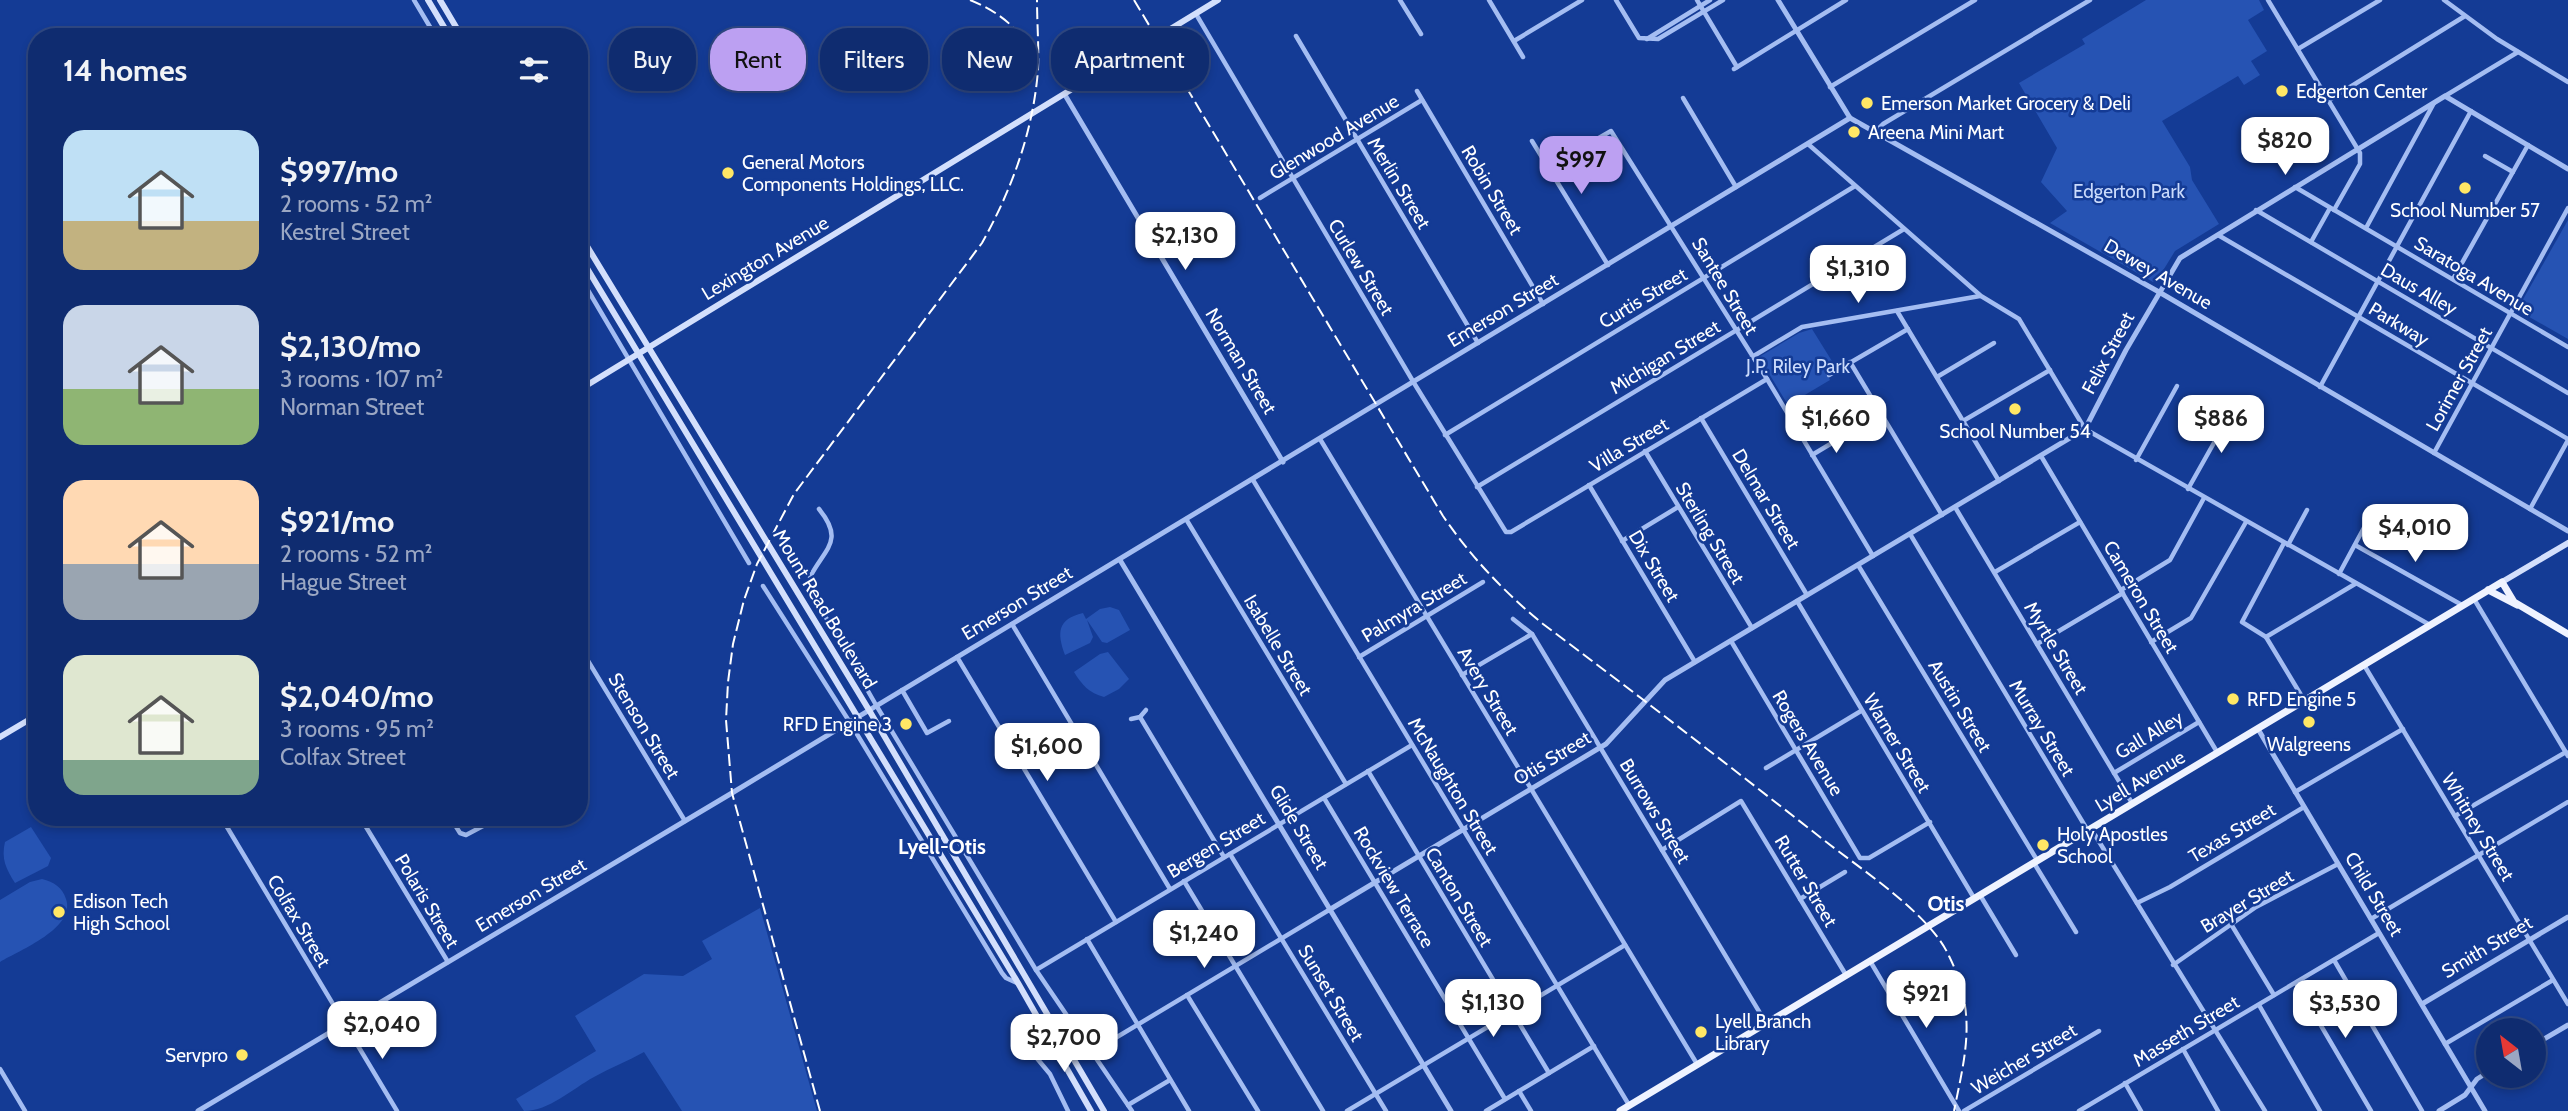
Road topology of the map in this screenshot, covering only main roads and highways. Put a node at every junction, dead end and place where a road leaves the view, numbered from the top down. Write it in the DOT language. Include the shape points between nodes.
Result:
graph roads {
  1 [pos="428,0"];
  2 [pos="440,0"];
  3 [pos="1218,0"];
  4 [pos="445,28"];
  5 [pos="457,28"];
  6 [pos="588,248"];
  7 [pos="588,270"];
  8 [pos="648,348"];
  9 [pos="638,354"];
  10 [pos="588,384"];
  11 [pos="2568,543"];
  12 [pos="2502,582"];
  13 [pos="2488,590"];
  14 [pos="2521,607"];
  15 [pos="2568,634"];
  16 [pos="28,720"];
  17 [pos="0,737"];
  18 [pos="1045,1006"];
  19 [pos="1045,1030"];
  20 [pos="1066,1042"];
  21 [pos="1091,1111"];
  22 [pos="1104,1111"];
  23 [pos="1620,1111"];
  1 -- 4 [label="main road"];
  2 -- 5 [label="main road"];
  3 -- 8 [label="main road, Lexington Avenue"];
  6 -- 8 [label="main road, Mount Read Boulevard"];
  7 -- 9 [label="main road, Mount Read Boulevard"];
  8 -- 9 [label="main road, Lexington Avenue"];
  8 -- 18 [label="main road, Mount Read Boulevard"];
  9 -- 10 [label="main road, Lexington Avenue"];
  9 -- 19 [label="main road, Mount Read Boulevard"];
  11 -- 12 [label="main road, Lyell Avenue"];
  12 -- 13 [label="main road, Lyell Avenue"];
  12 -- 14 [label="main road"];
  13 -- 14 [label="main road"];
  13 -- 23 [label="main road, Lyell Avenue"];
  14 -- 15 [label="main road"];
  16 -- 17 [label="main road"];
  18 -- 19 [label="main road"];
  18 -- 20 [label="main road, Mount Read Boulevard"];
  19 -- 20 [label="main road"];
  19 -- 21 [label="main road, Mount Read Boulevard"];
  20 -- 22 [label="main road, Mount Read Boulevard"];
}
